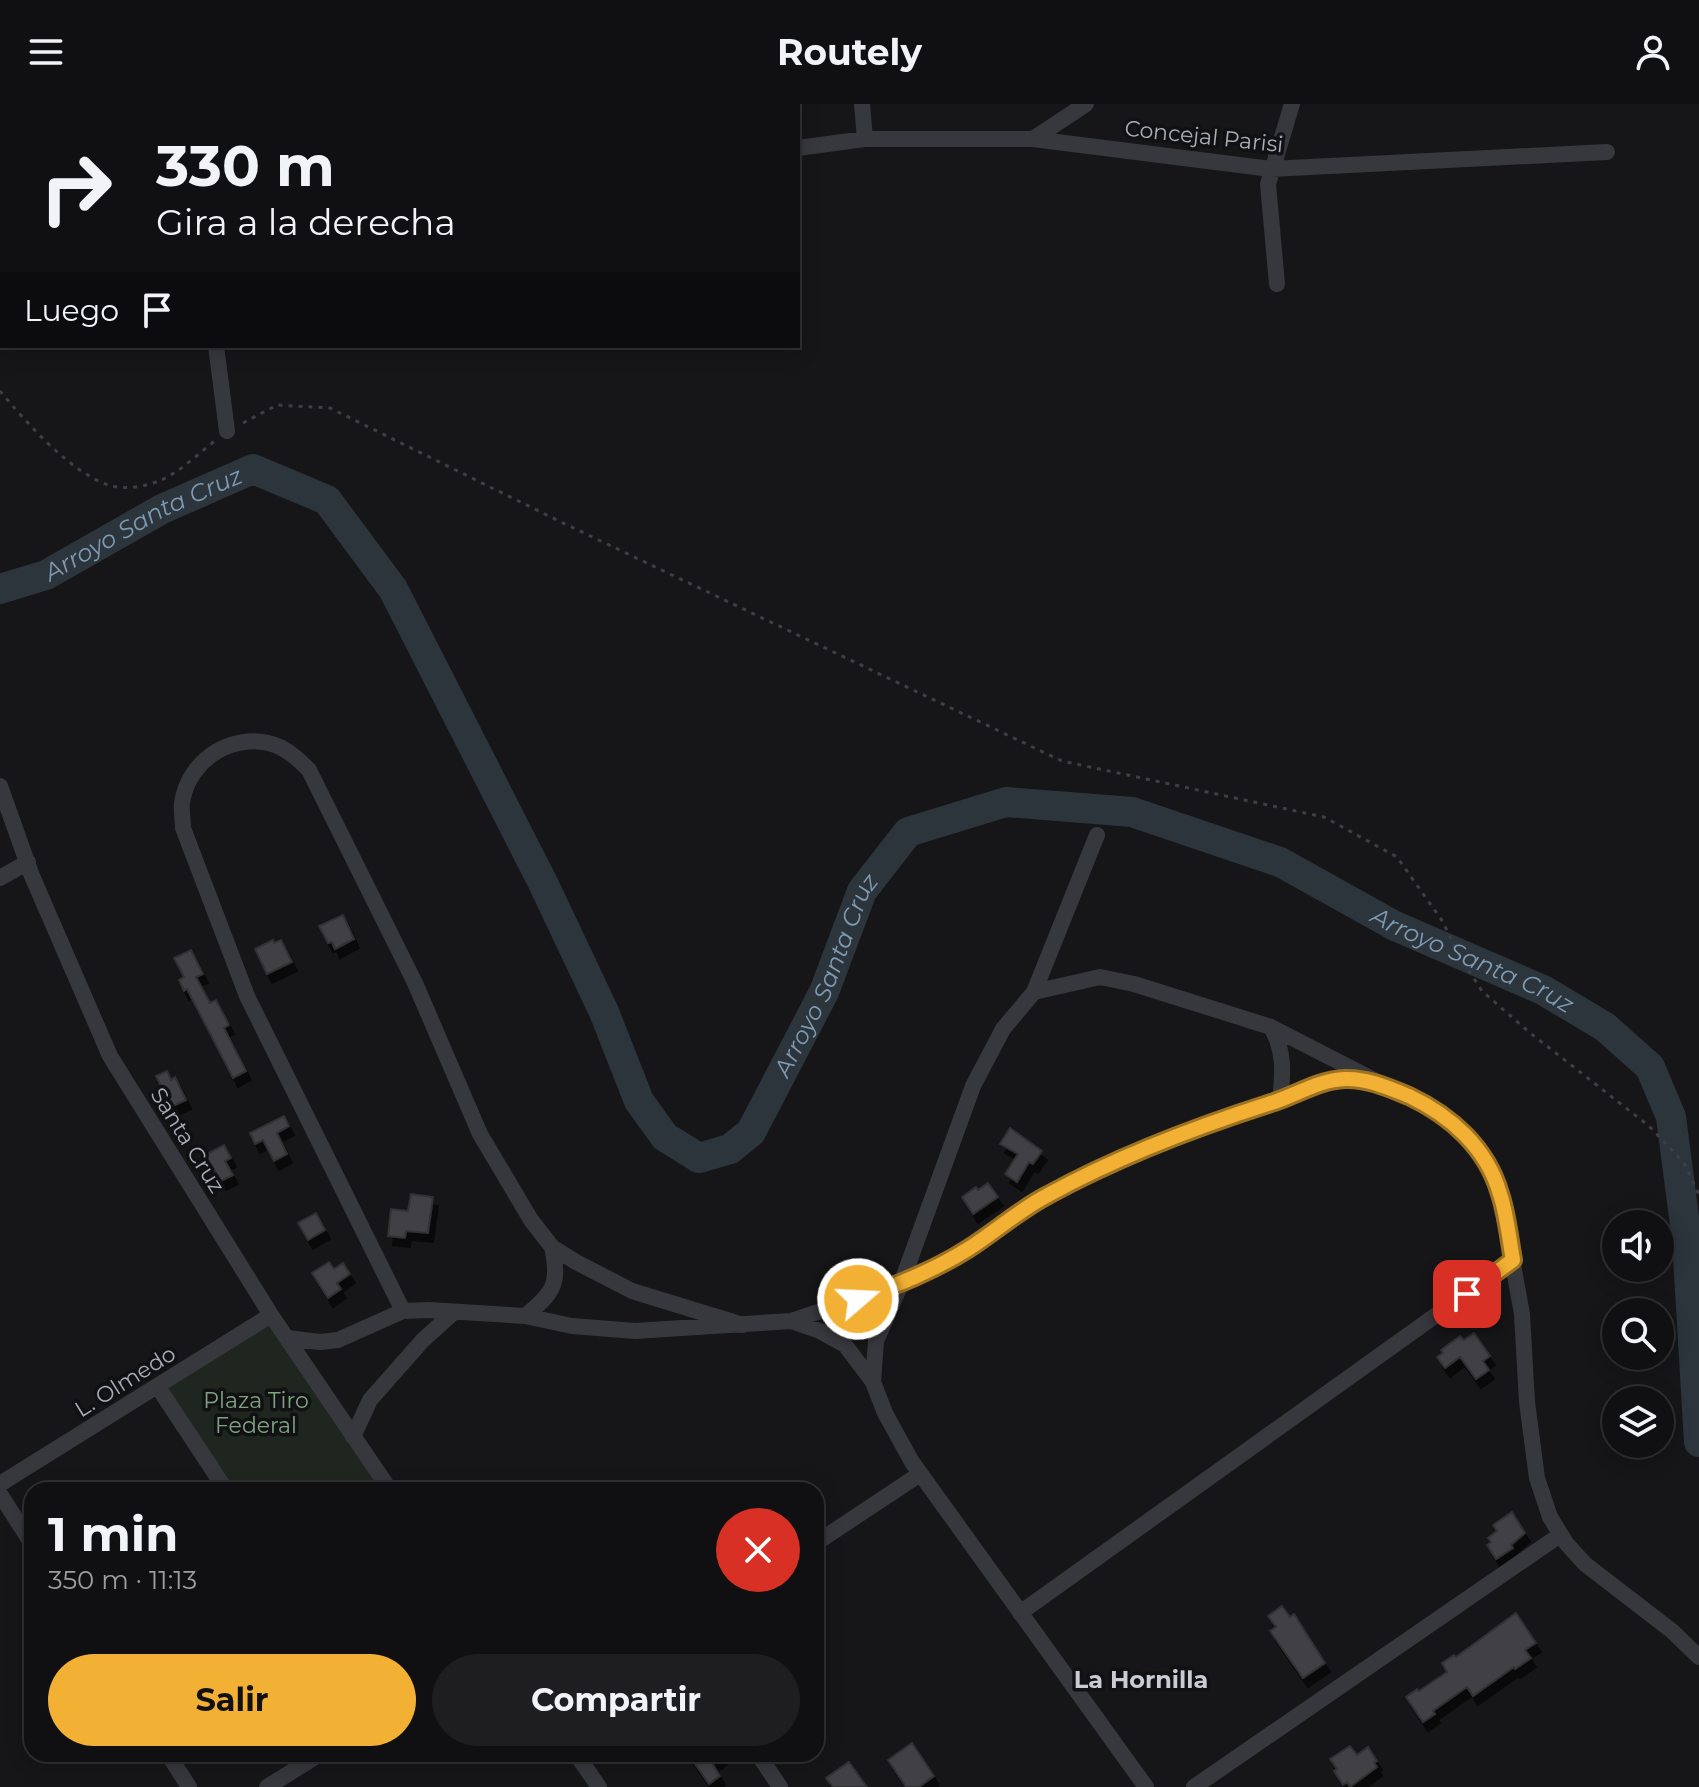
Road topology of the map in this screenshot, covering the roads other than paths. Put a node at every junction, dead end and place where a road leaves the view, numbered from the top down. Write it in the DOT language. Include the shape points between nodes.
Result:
graph roads {
  1 [pos="862,104"];
  2 [pos="1086,104"];
  3 [pos="1292,104"];
  4 [pos="865,139"];
  5 [pos="1033,139"];
  6 [pos="800,148"];
  7 [pos="1607,152"];
  8 [pos="1271,169"];
  9 [pos="1277,284"];
  10 [pos="216,348"];
  11 [pos="227,431"];
  12 [pos="0,786"];
  13 [pos="1097,835"];
  14 [pos="28,862"];
  15 [pos="0,878"];
  16 [pos="1034,992"];
  17 [pos="1271,1027"];
  18 [pos="1382,1084"];
  19 [pos="1280,1101"];
  20 [pos="552,1247"];
  21 [pos="1513,1260"];
  22 [pos="901,1284"];
  23 [pos="403,1311"];
  24 [pos="454,1312"];
  25 [pos="271,1315"];
  26 [pos="525,1316"];
  27 [pos="791,1321"];
  28 [pos="743,1325"];
  29 [pos="287,1338"];
  30 [pos="873,1382"];
  31 [pos="158,1387"];
  32 [pos="353,1437"];
  33 [pos="920,1474"];
  34 [pos="221,1482"];
  35 [pos="384,1482"];
  36 [pos="0,1484"];
  37 [pos="0,1494"];
  38 [pos="24,1532"];
  39 [pos="1560,1535"];
  40 [pos="824,1538"];
  41 [pos="1020,1613"];
  42 [pos="1698,1655"];
  43 [pos="173,1762"];
  44 [pos="307,1762"];
  45 [pos="582,1762"];
  46 [pos="763,1762"];
  47 [pos="189,1787"];
  48 [pos="267,1787"];
  49 [pos="599,1787"];
  50 [pos="780,1787"];
  51 [pos="1146,1787"];
  52 [pos="1194,1787"];
  1 -- 4 [label="street"];
  2 -- 5 [label="street"];
  3 -- 8 [label="street"];
  4 -- 5 [label="street, Concejal Parisi"];
  4 -- 6 [label="street, Concejal Parisi"];
  5 -- 8 [label="street, Concejal Parisi"];
  7 -- 8 [label="street, Concejal Parisi"];
  8 -- 9 [label="street"];
  10 -- 11 [label="street"];
  12 -- 14 [label="street, Santa Cruz"];
  13 -- 16 [label="street"];
  14 -- 15 [label="street"];
  14 -- 25 [label="street, Santa Cruz" via="110,1056"];
  16 -- 17 [label="street" via="1100,977"];
  16 -- 22 [label="street" via="1003,1029 973,1086"];
  17 -- 18 [label="street"];
  17 -- 19 [label="street" via="1282,1054"];
  18 -- 19 [label="street" via="1347,1078 1319,1083"];
  18 -- 21 [label="street" via="1443,1114 1484,1157 1500,1193"];
  19 -- 22 [label="street" via="1190,1130 1067,1185"];
  20 -- 23 [label="street" via="480,1134 415,983 309,770 296,757 264,742 223,747 188,780 183,828 247,996"];
  20 -- 26 [label="street" via="558,1272 543,1301"];
  20 -- 28 [label="street" via="632,1291"];
  21 -- 39 [label="street" via="1537,1478"];
  21 -- 41 [label="street"];
  22 -- 27 [label="street"];
  22 -- 30 [label="street" via="876,1341"];
  23 -- 24 [label="street"];
  23 -- 29 [label="street" via="338,1340"];
  24 -- 26 [label="street"];
  24 -- 32 [label="street" via="370,1400"];
  25 -- 29 [label="street, Santa Cruz"];
  25 -- 31 [label="street, L. Olmedo"];
  26 -- 28 [label="street" via="635,1331"];
  27 -- 28 [label="street"];
  27 -- 30 [label="street" via="845,1345"];
  29 -- 32 [label="street, Santa Cruz"];
  30 -- 33 [label="street"];
  31 -- 34 [label="street"];
  31 -- 36 [label="street, L. Olmedo"];
  32 -- 35 [label="street, Santa Cruz"];
  33 -- 40 [label="street"];
  33 -- 41 [label="street"];
  37 -- 38 [label="street"];
  39 -- 42 [label="street" via="1585,1564"];
  39 -- 52 [label="street"];
  41 -- 51 [label="street"];
  43 -- 47 [label="street"];
  44 -- 48 [label="street"];
  45 -- 49 [label="street"];
  46 -- 50 [label="street"];
}
